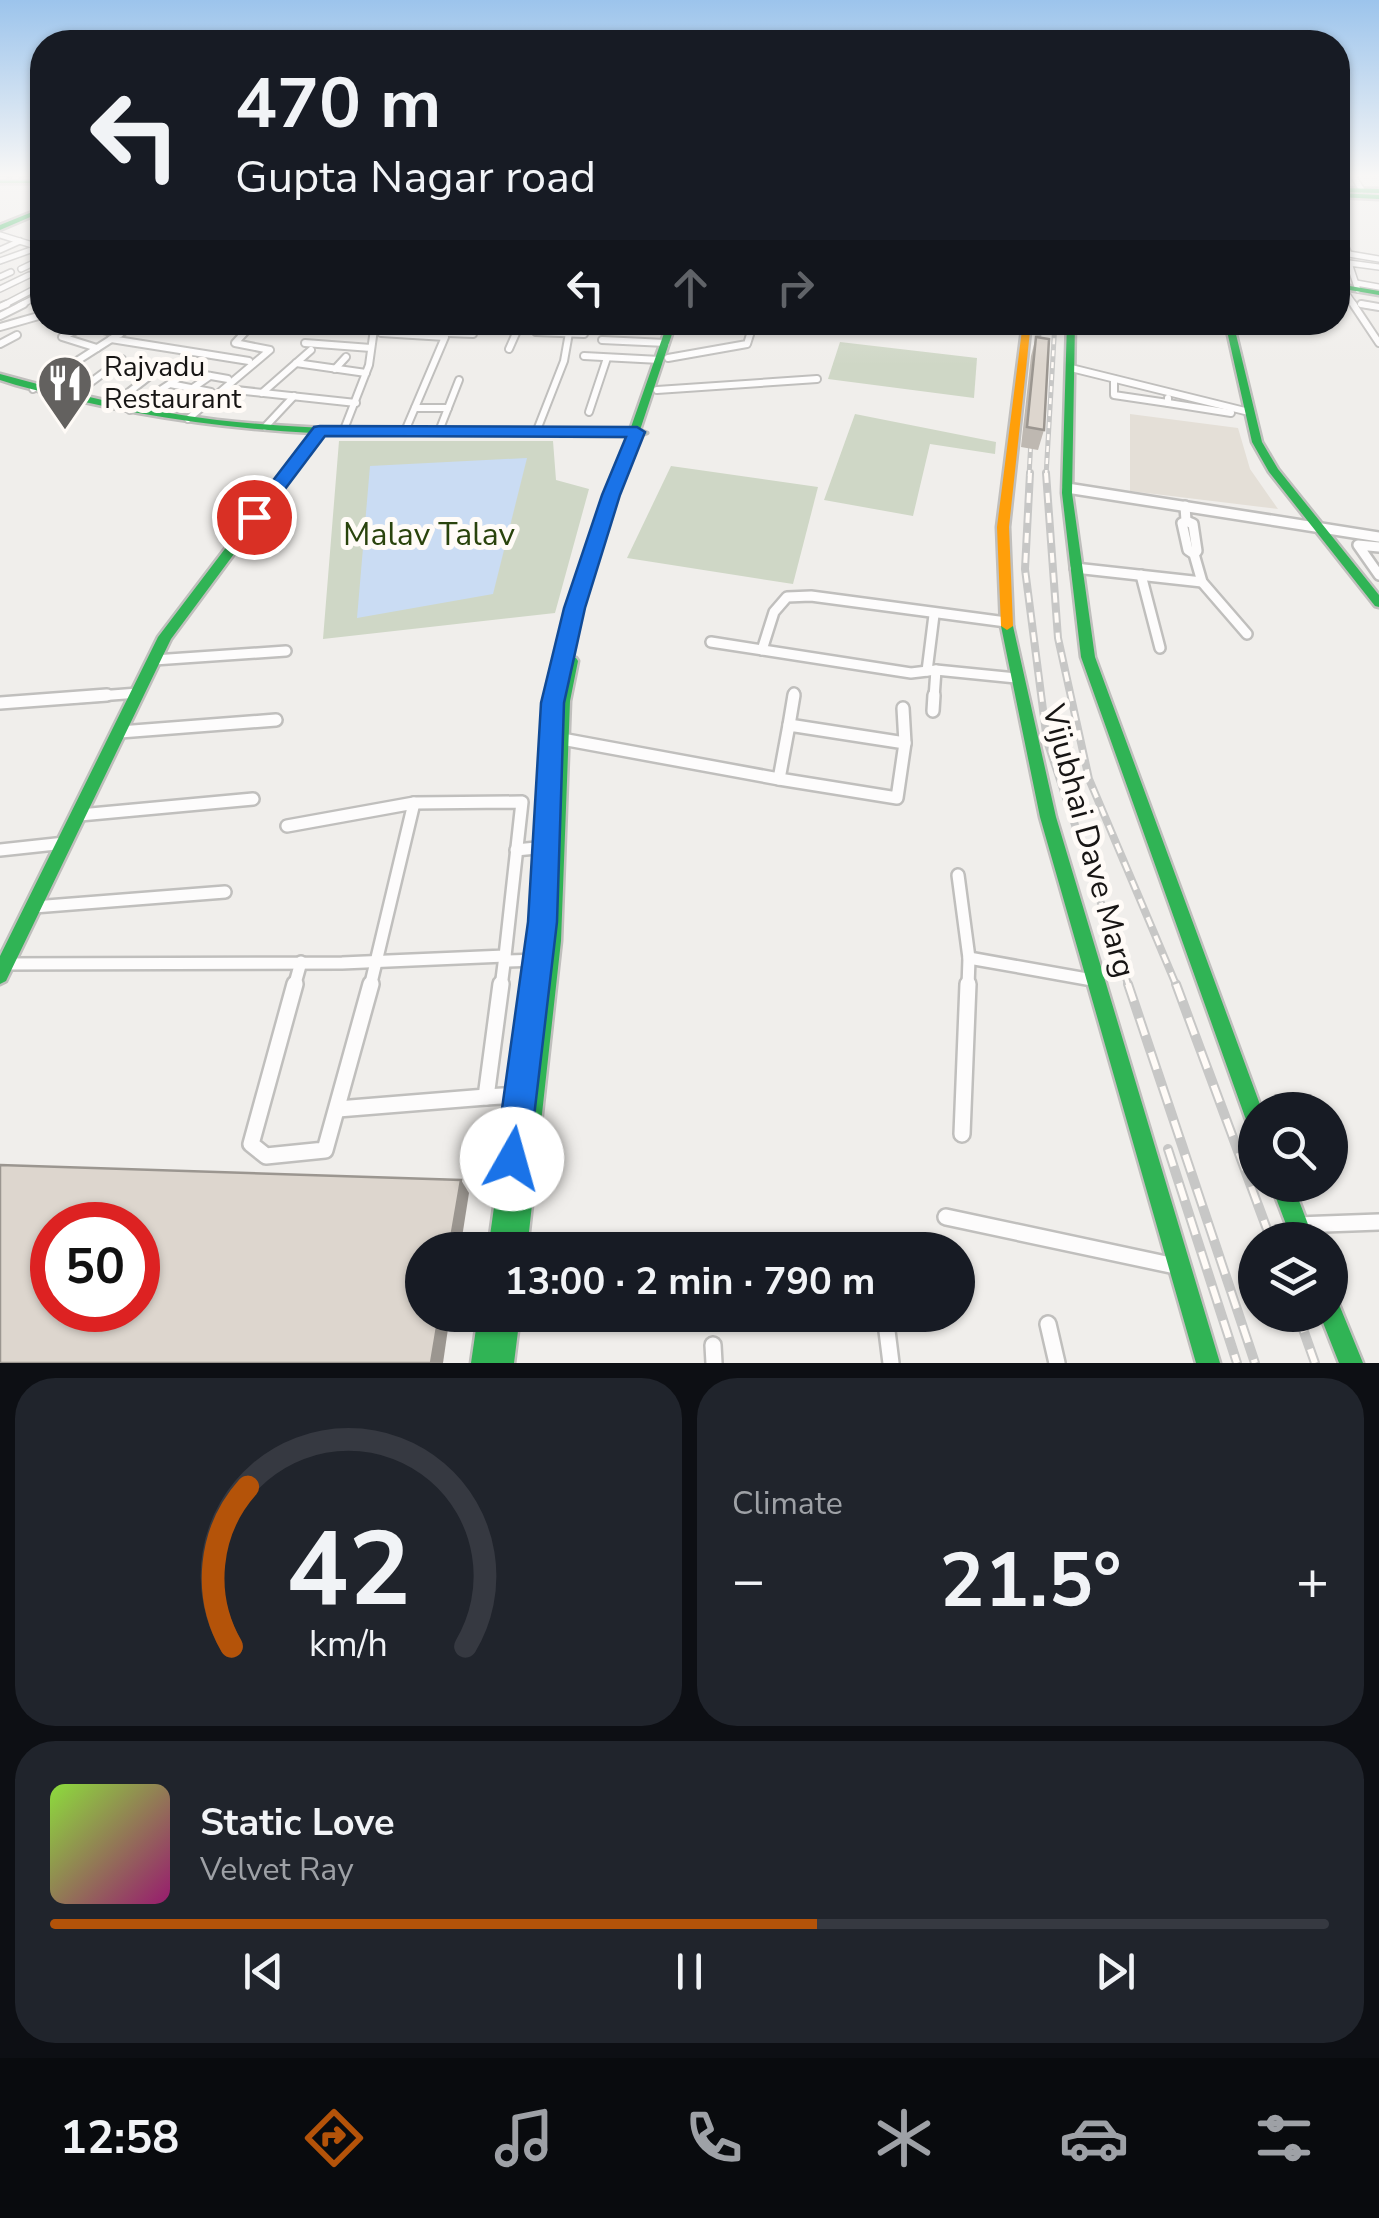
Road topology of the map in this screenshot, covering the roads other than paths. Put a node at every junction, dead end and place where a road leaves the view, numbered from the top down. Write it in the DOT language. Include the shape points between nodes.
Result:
graph roads {
  1 [pos="13,238"];
  2 [pos="21,240"];
  3 [pos="30,243"];
  4 [pos="0,250"];
  5 [pos="30,251"];
  6 [pos="1350,254"];
  7 [pos="1379,258"];
  8 [pos="0,261"];
  9 [pos="1350,263"];
  10 [pos="30,265"];
  11 [pos="1379,266"];
  12 [pos="21,269"];
  13 [pos="11,272"];
  14 [pos="28,274"];
  15 [pos="0,278"];
  16 [pos="0,289"];
  17 [pos="1351,290"];
  18 [pos="1379,290"];
  19 [pos="30,291"];
  20 [pos="17,298"];
  21 [pos="30,300"];
  22 [pos="0,307"];
  23 [pos="1379,307"];
  24 [pos="0,316"];
  25 [pos="30,322"];
  26 [pos="0,328"];
  27 [pos="18,334"];
  28 [pos="66,335"];
  29 [pos="118,335"];
  30 [pos="242,335"];
  31 [pos="373,335"];
  32 [pos="446,335"];
  33 [pos="515,335"];
  34 [pos="569,335"];
  35 [pos="670,335"];
  36 [pos="750,335"];
  37 [pos="1025,335"];
  38 [pos="1071,335"];
  39 [pos="1231,335"];
  40 [pos="112,339"];
  41 [pos="602,340"];
  42 [pos="1379,343"];
  43 [pos="0,344"];
  44 [pos="97,348"];
  45 [pos="371,348"];
  46 [pos="509,349"];
  47 [pos="664,354"];
  48 [pos="346,356"];
  49 [pos="584,356"];
  50 [pos="607,358"];
  51 [pos="122,360"];
  52 [pos="248,361"];
  53 [pos="296,363"];
  54 [pos="146,366"];
  55 [pos="1070,368"];
  56 [pos="335,369"];
  57 [pos="366,374"];
  58 [pos="210,376"];
  59 [pos="0,377"];
  60 [pos="98,377"];
  61 [pos="817,379"];
  62 [pos="1114,379"];
  63 [pos="115,380"];
  64 [pos="459,380"];
  65 [pos="170,384"];
  66 [pos="227,384"];
  67 [pos="192,388"];
  68 [pos="33,389"];
  69 [pos="657,390"];
  70 [pos="212,392"];
  71 [pos="1168,392"];
  72 [pos="262,393"];
  73 [pos="1114,394"];
  74 [pos="151,396"];
  75 [pos="294,396"];
  76 [pos="71,397"];
  77 [pos="174,401"];
  78 [pos="356,402"];
  79 [pos="1168,403"];
  80 [pos="111,406"];
  81 [pos="1115,406"];
  82 [pos="415,408"];
  83 [pos="448,408"];
  84 [pos="130,410"];
  85 [pos="191,412"];
  86 [pos="589,412"];
  87 [pos="1250,414"];
  88 [pos="265,427"];
  89 [pos="536,430"];
  90 [pos="320,431"];
  91 [pos="438,431"];
  92 [pos="342,432"];
  93 [pos="406,432"];
  94 [pos="639,433"];
  95 [pos="1067,488"];
  96 [pos="1185,506"];
  97 [pos="1320,528"];
  98 [pos="1379,537"];
  99 [pos="1379,547"];
  100 [pos="1075,568"];
  101 [pos="1140,576"];
  102 [pos="1379,576"];
  103 [pos="1202,582"];
  104 [pos="1379,603"];
  105 [pos="934,615"];
  106 [pos="1006,622"];
  107 [pos="1247,634"];
  108 [pos="711,642"];
  109 [pos="1160,648"];
  110 [pos="762,650"];
  111 [pos="286,651"];
  112 [pos="154,660"];
  113 [pos="932,670"];
  114 [pos="1016,678"];
  115 [pos="138,693"];
  116 [pos="794,694"];
  117 [pos="0,702"];
  118 [pos="903,708"];
  119 [pos="933,710"];
  120 [pos="276,720"];
  121 [pos="789,725"];
  122 [pos="120,732"];
  123 [pos="562,740"];
  124 [pos="905,744"];
  125 [pos="778,780"];
  126 [pos="253,800"];
  127 [pos="414,803"];
  128 [pos="80,815"];
  129 [pos="287,826"];
  130 [pos="66,843"];
  131 [pos="546,848"];
  132 [pos="0,850"];
  133 [pos="516,850"];
  134 [pos="958,875"];
  135 [pos="224,892"];
  136 [pos="34,907"];
  137 [pos="970,958"];
  138 [pos="505,959"];
  139 [pos="538,960"];
  140 [pos="377,961"];
  141 [pos="301,962"];
  142 [pos="2,968"];
  143 [pos="1099,981"];
  144 [pos="1246,1092"];
  145 [pos="520,1095"];
  146 [pos="486,1097"];
  147 [pos="338,1109"];
  148 [pos="962,1134"];
  149 [pos="946,1217"];
  150 [pos="1379,1222"];
  151 [pos="1348,1226"];
  152 [pos="502,1232"];
  153 [pos="518,1232"];
  154 [pos="1180,1267"];
  155 [pos="1048,1324"];
  156 [pos="488,1332"];
  157 [pos="506,1332"];
  158 [pos="887,1332"];
  159 [pos="1339,1332"];
  160 [pos="483,1363"];
  161 [pos="502,1363"];
  162 [pos="891,1363"];
  163 [pos="1057,1363"];
  164 [pos="1208,1363"];
  165 [pos="1351,1363"];
  1 -- 2 [label="street"];
  2 -- 3 [label="street"];
  2 -- 4 [label="street"];
  5 -- 8 [label="street"];
  6 -- 7 [label="street"];
  9 -- 11 [label="street"];
  10 -- 12 [label="street"];
  13 -- 15 [label="street"];
  14 -- 16 [label="street"];
  17 -- 18 [label="street"];
  17 -- 23 [label="street"];
  17 -- 42 [label="street"];
  19 -- 20 [label="street"];
  20 -- 21 [label="street"];
  20 -- 22 [label="street"];
  21 -- 24 [label="street"];
  25 -- 26 [label="street"];
  27 -- 43 [label="street"];
  28 -- 44 [label="street"];
  29 -- 40 [label="street"];
  30 -- 66 [label="street" via="234,343 270,350"];
  31 -- 45 [label="street"];
  32 -- 82 [label="street"];
  33 -- 46 [label="street"];
  34 -- 89 [label="street"];
  35 -- 47 [label="street"];
  36 -- 47 [label="street" via="747,344"];
  37 -- 106 [label="street, Vijubhai Dave Marg" via="1003,527"];
  38 -- 55 [label="street"];
  39 -- 87 [label="street"];
  40 -- 44 [label="street"];
  40 -- 52 [label="street"];
  41 -- 47 [label="street"];
  44 -- 68 [label="street"];
  45 -- 53 [label="street" via="308,346"];
  45 -- 57 [label="street"];
  47 -- 50 [label="street"];
  47 -- 69 [label="street"];
  47 -- 94 [label="street"];
  48 -- 56 [label="street"];
  49 -- 50 [label="street"];
  50 -- 86 [label="street"];
  51 -- 60 [label="street"];
  53 -- 56 [label="street"];
  53 -- 72 [label="street"];
  54 -- 80 [label="street" via="160,368"];
  55 -- 62 [label="street"];
  55 -- 95 [label="street"];
  56 -- 57 [label="street"];
  57 -- 78 [label="street"];
  58 -- 65 [label="street" via="188,372"];
  58 -- 66 [label="street"];
  58 -- 67 [label="street"];
  59 -- 68 [label="street"];
  60 -- 63 [label="street"];
  60 -- 76 [label="street"];
  61 -- 69 [label="street"];
  62 -- 71 [label="street"];
  62 -- 73 [label="street"];
  64 -- 83 [label="street"];
  65 -- 67 [label="street"];
  65 -- 74 [label="street"];
  66 -- 72 [label="street"];
  66 -- 85 [label="street"];
  67 -- 70 [label="street"];
  67 -- 77 [label="street"];
  68 -- 76 [label="street"];
  69 -- 94 [label="street"];
  71 -- 79 [label="street"];
  71 -- 87 [label="street"];
  72 -- 75 [label="street"];
  73 -- 79 [label="street"];
  73 -- 81 [label="street"];
  74 -- 77 [label="street"];
  74 -- 84 [label="street"];
  75 -- 78 [label="street"];
  75 -- 88 [label="street"];
  76 -- 80 [label="street"];
  77 -- 85 [label="street"];
  78 -- 92 [label="street"];
  79 -- 87 [label="street"];
  80 -- 84 [label="street"];
  82 -- 83 [label="street"];
  82 -- 93 [label="street"];
  83 -- 91 [label="street"];
  84 -- 85 [label="street"];
  85 -- 88 [label="street"];
  87 -- 97 [label="street" via="1273,470"];
  88 -- 90 [label="street"];
  89 -- 91 [label="street"];
  89 -- 94 [label="street"];
  90 -- 92 [label="street"];
  90 -- 112 [label="street"];
  91 -- 93 [label="street"];
  92 -- 93 [label="street"];
  94 -- 123 [label="street" via="582,607"];
  94 -- 131 [label="street" via="574,608 552,703"];
  95 -- 96 [label="street"];
  95 -- 100 [label="street"];
  96 -- 97 [label="street"];
  96 -- 103 [label="street" via="1188,550"];
  97 -- 98 [label="street"];
  97 -- 104 [label="street"];
  99 -- 102 [label="street" via="1358,545"];
  100 -- 101 [label="street"];
  100 -- 144 [label="street" via="1088,657"];
  101 -- 103 [label="street"];
  101 -- 109 [label="street"];
  103 -- 107 [label="street"];
  105 -- 106 [label="street"];
  105 -- 110 [label="street" via="788,597 774,612"];
  105 -- 113 [label="street"];
  106 -- 114 [label="street, Vijubhai Dave Marg"];
  108 -- 110 [label="street"];
  110 -- 113 [label="street" via="911,673"];
  111 -- 112 [label="street"];
  112 -- 115 [label="street"];
  113 -- 114 [label="street"];
  113 -- 119 [label="street"];
  114 -- 143 [label="street, Vijubhai Dave Marg" via="1048,817"];
  115 -- 117 [label="street"];
  115 -- 122 [label="street"];
  116 -- 121 [label="street"];
  118 -- 124 [label="street"];
  120 -- 122 [label="street"];
  121 -- 124 [label="street"];
  121 -- 125 [label="street"];
  122 -- 128 [label="street"];
  123 -- 125 [label="street"];
  123 -- 153 [label="street" via="552,941"];
  124 -- 125 [label="street" via="896,798"];
  126 -- 128 [label="street"];
  127 -- 129 [label="street"];
  127 -- 133 [label="street" via="522,802"];
  127 -- 140 [label="street"];
  128 -- 130 [label="street"];
  130 -- 132 [label="street"];
  130 -- 136 [label="street"];
  131 -- 133 [label="street"];
  131 -- 139 [label="street"];
  133 -- 138 [label="street"];
  134 -- 137 [label="street"];
  135 -- 136 [label="street"];
  136 -- 142 [label="street"];
  137 -- 143 [label="street"];
  137 -- 148 [label="street"];
  138 -- 139 [label="street"];
  138 -- 140 [label="street"];
  138 -- 146 [label="street"];
  139 -- 145 [label="street"];
  140 -- 141 [label="street"];
  140 -- 147 [label="street"];
  141 -- 142 [label="street"];
  141 -- 147 [label="street" via="251,1144 266,1156 324,1150"];
  143 -- 154 [label="street, Vijubhai Dave Marg"];
  145 -- 146 [label="street"];
  145 -- 152 [label="street"];
  146 -- 147 [label="street"];
  149 -- 154 [label="street"];
  150 -- 151 [label="street"];
  154 -- 164 [label="street, Vijubhai Dave Marg"];
  155 -- 163 [label="street"];
  156 -- 160 [label="street"];
  157 -- 161 [label="street"];
  158 -- 162 [label="street"];
  159 -- 165 [label="street"];
}
